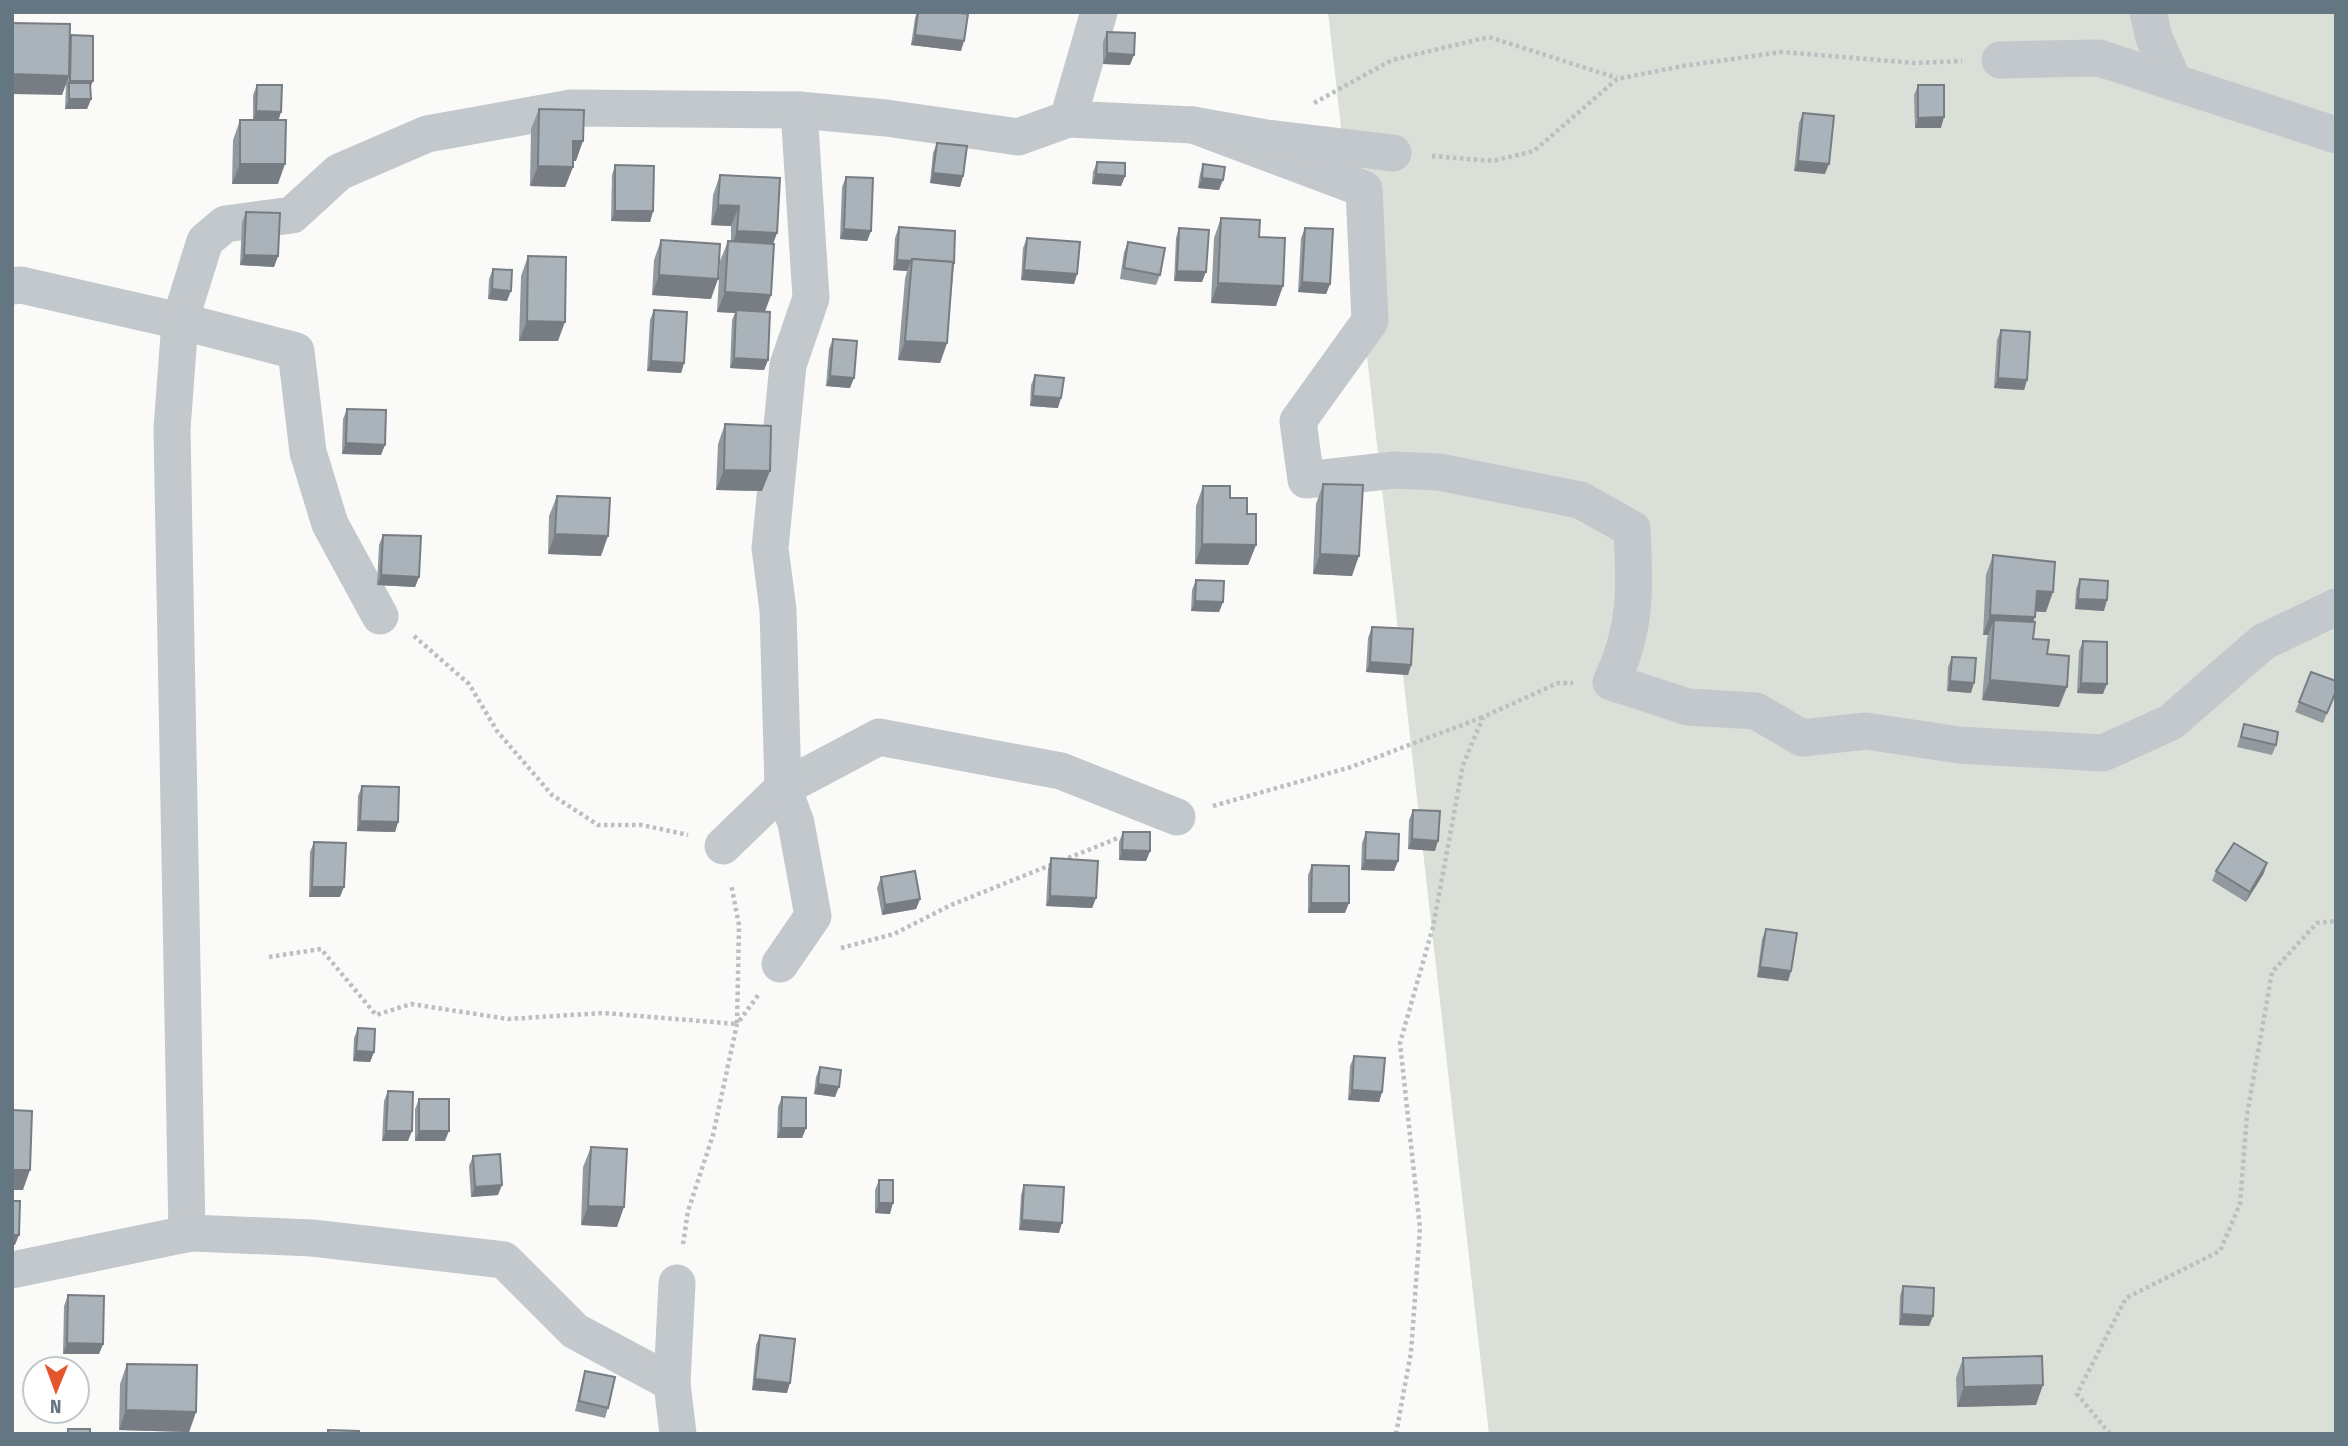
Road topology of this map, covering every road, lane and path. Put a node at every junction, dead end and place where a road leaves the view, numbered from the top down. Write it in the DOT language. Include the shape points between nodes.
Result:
graph roads {
  1 [pos="1099,12"];
  2 [pos="2148,12"];
  3 [pos="2000,60"];
  4 [pos="2170,73"];
  5 [pos="1618,79"];
  6 [pos="1312,104"];
  7 [pos="799,110"];
  8 [pos="1068,119"];
  9 [pos="1193,125"];
  10 [pos="2336,135"];
  11 [pos="1392,153"];
  12 [pos="12,286"];
  13 [pos="180,321"];
  14 [pos="2336,607"];
  15 [pos="380,616"];
  16 [pos="1611,682"];
  17 [pos="1483,717"];
  18 [pos="783,788"];
  19 [pos="1177,817"];
  20 [pos="723,846"];
  21 [pos="2336,921"];
  22 [pos="268,957"];
  23 [pos="780,964"];
  24 [pos="737,1024"];
  25 [pos="187,1234"];
  26 [pos="12,1270"];
  27 [pos="677,1283"];
  28 [pos="672,1383"];
  29 [pos="678,1434"];
  30 [pos="1396,1434"];
  31 [pos="2110,1434"];
  1 -- 8 [label="street"];
  2 -- 4 [label="street"];
  3 -- 5 [label="path" via="1915,63 1782,52"];
  3 -- 10 [label="street" via="2099,58"];
  5 -- 6 [label="path" via="1489,37 1392,60"];
  5 -- 11 [label="path" via="1534,151 1493,161"];
  7 -- 8 [label="street" via="1018,138"];
  7 -- 13 [label="street" via="571,108 427,134 339,172 292,215 225,224 205,241"];
  7 -- 18 [label="street" via="811,298 788,365 770,548 778,610"];
  8 -- 9 [label="street"];
  9 -- 11 [label="street"];
  9 -- 16 [label="street" via="1364,190 1370,321 1298,421 1306,480 1394,470 1438,472 1580,500 1632,529 1636,597 1625,655"];
  12 -- 13 [label="street"];
  13 -- 15 [label="street" via="296,351 311,464 330,524"];
  13 -- 25 [label="street" via="172,429"];
  14 -- 16 [label="street" via="2263,642 2171,722 2103,753 1959,745 1866,731 1802,738 1756,711 1688,707"];
  15 -- 20 [label="path" via="425,642 469,684 498,731 552,795 598,825 642,825"];
  16 -- 17 [label="path" via="1558,683"];
  17 -- 19 [label="path" via="1351,767"];
  17 -- 30 [label="path" via="1463,765 1433,928 1400,1043 1420,1228 1411,1352"];
  18 -- 19 [label="street" via="879,737 1061,771"];
  18 -- 20 [label="street"];
  18 -- 23 [label="street" via="796,823 813,916"];
  19 -- 23 [label="path" via="1055,860 894,934"];
  20 -- 24 [label="path" via="739,925"];
  21 -- 31 [label="path" via="2317,923 2272,972 2247,1115 2240,1204 2221,1251 2126,1298 2077,1394"];
  22 -- 24 [label="path" via="321,949 376,1015 411,1004 508,1019 603,1013"];
  23 -- 24 [label="path"];
  24 -- 27 [label="path" via="713,1135 688,1212"];
  25 -- 26 [label="street"];
  25 -- 28 [label="street" via="312,1238 504,1260 575,1331"];
  27 -- 28 [label="street"];
  28 -- 29 [label="street"];
}
